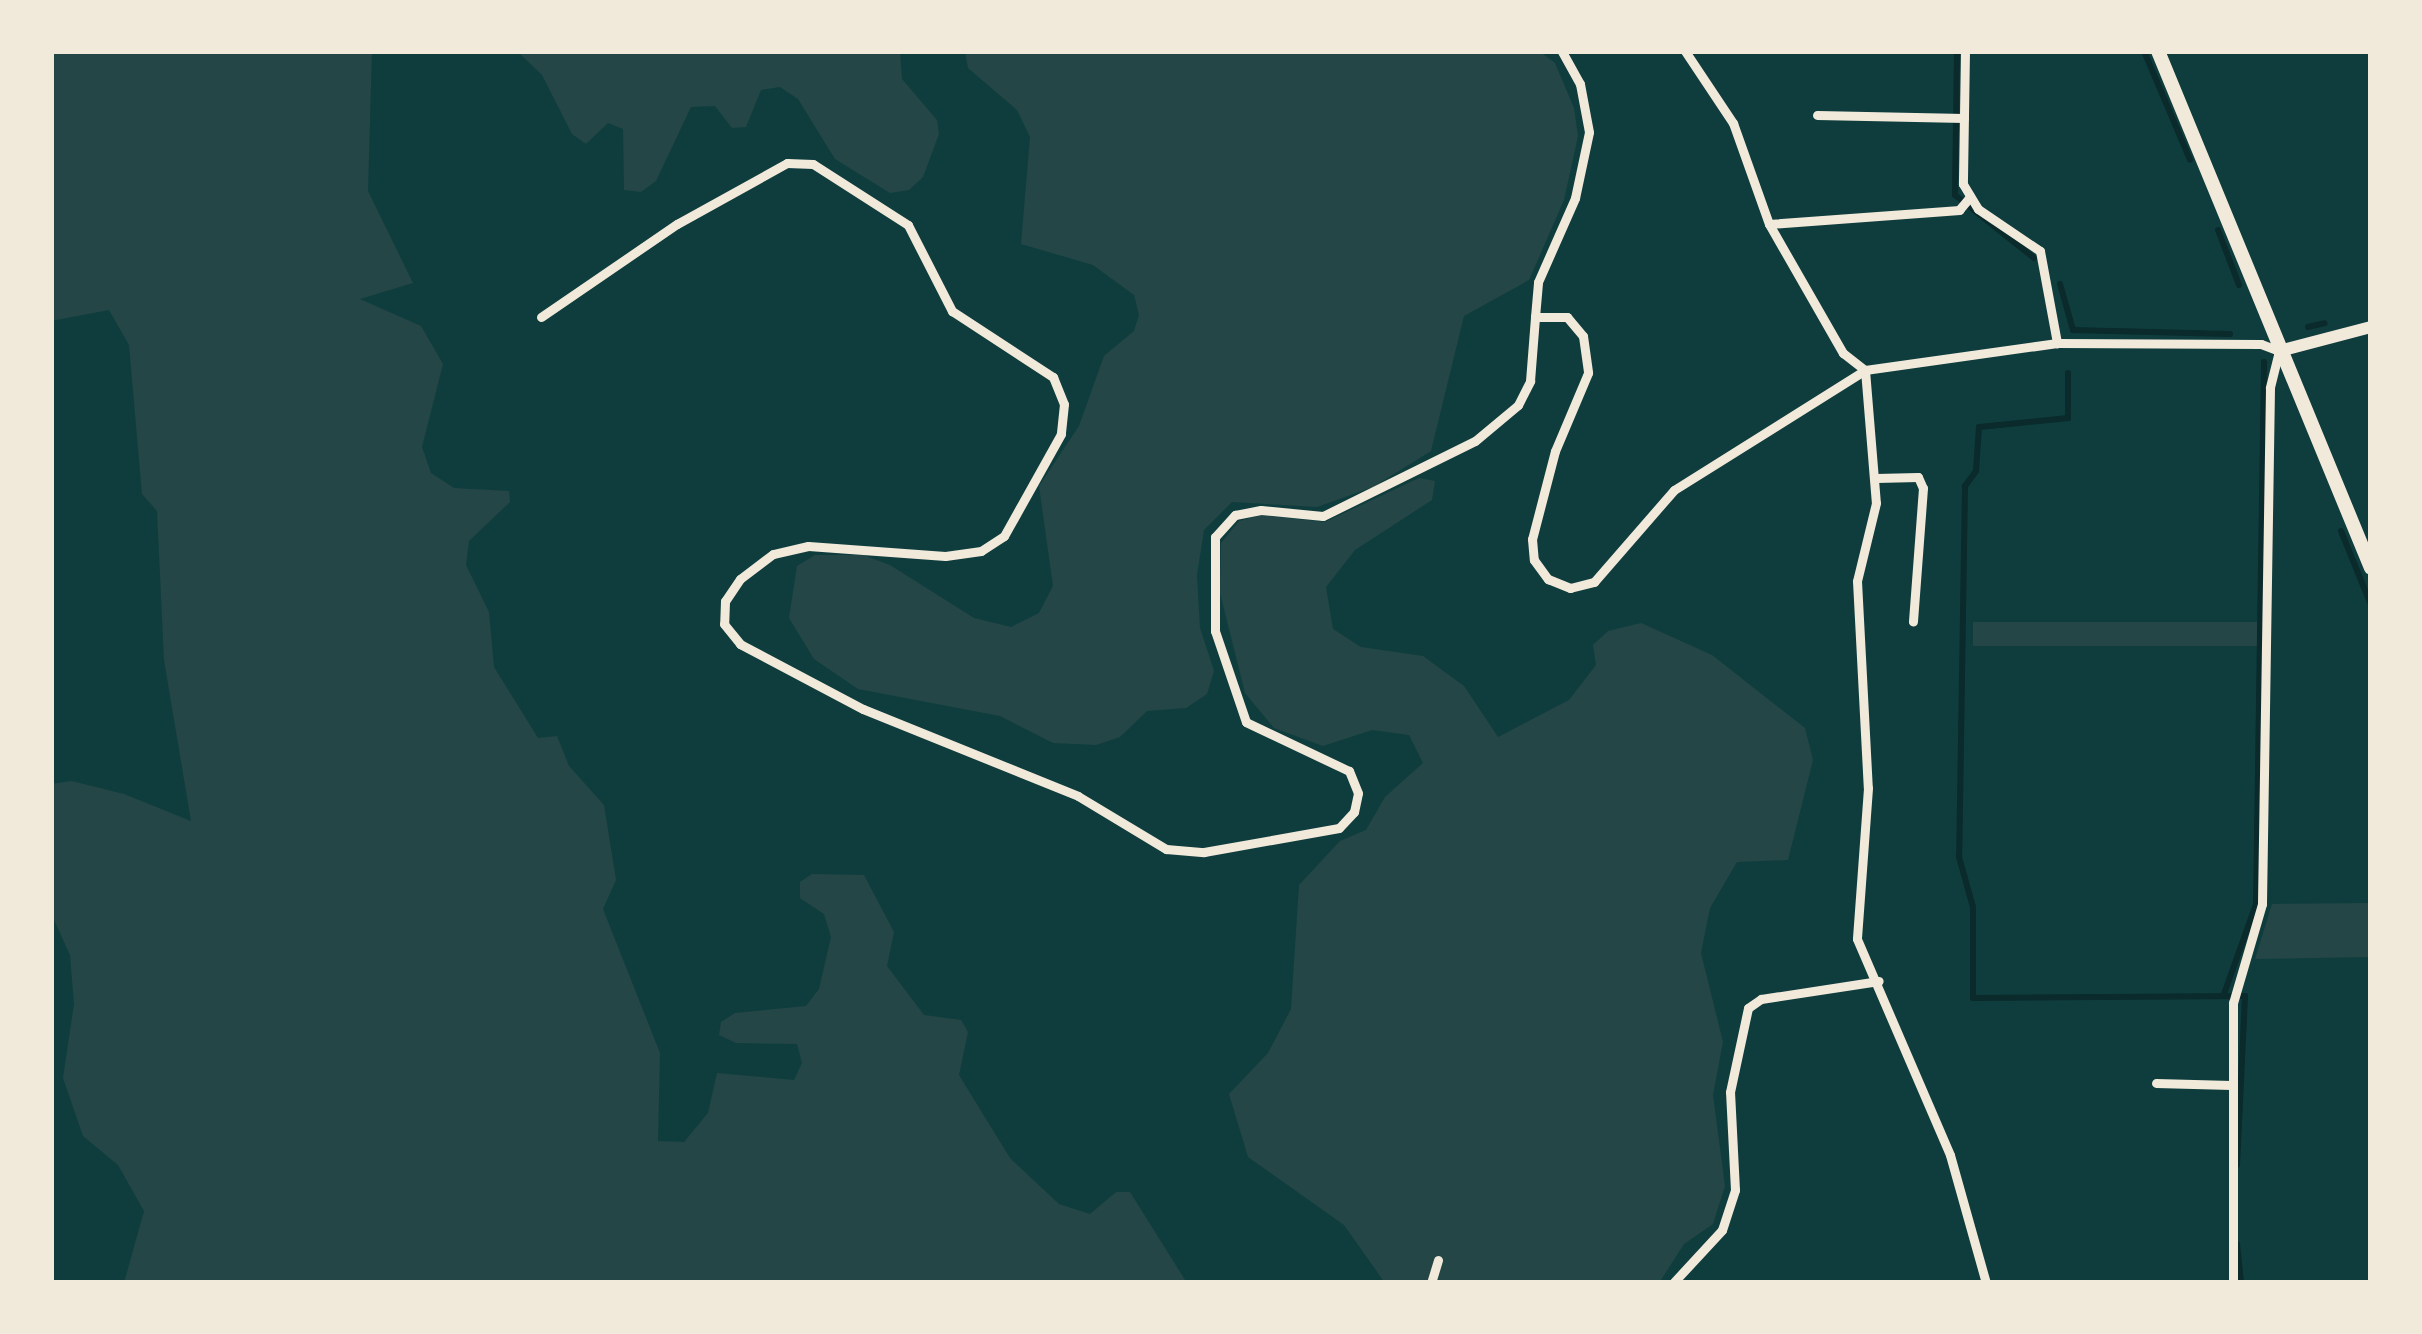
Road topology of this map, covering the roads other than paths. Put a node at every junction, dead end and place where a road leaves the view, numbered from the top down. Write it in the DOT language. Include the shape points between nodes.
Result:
graph roads {
  1 [pos="1562,51"];
  2 [pos="1684,51"];
  3 [pos="1965,51"];
  4 [pos="2158,51"];
  5 [pos="1817,115"];
  6 [pos="1958,118"];
  7 [pos="1964,203"];
  8 [pos="1769,224"];
  9 [pos="541,317"];
  10 [pos="1535,317"];
  11 [pos="2370,328"];
  12 [pos="2057,344"];
  13 [pos="2279,351"];
  14 [pos="1865,370"];
  15 [pos="1876,478"];
  16 [pos="2371,568"];
  17 [pos="1913,622"];
  18 [pos="1879,981"];
  19 [pos="2156,1082"];
  20 [pos="2231,1085"];
  21 [pos="1438,1260"];
  22 [pos="1431,1283"];
  23 [pos="1673,1283"];
  24 [pos="1986,1283"];
  25 [pos="2233,1283"];
  1 -- 10 [label="street" via="1580,84 1589,131 1575,198 1538,282"];
  2 -- 8 [label="street" via="1733,123"];
  3 -- 6 [label="street"];
  4 -- 13 [label="main road"];
  5 -- 6 [label="street"];
  6 -- 7 [label="street"];
  7 -- 8 [label="street"];
  7 -- 12 [label="street" via="2040,250"];
  8 -- 14 [label="street" via="1843,353"];
  9 -- 10 [label="street" via="677,224 787,163 813,164 908,226 952,311 1053,377 1064,404 1060,434 1004,536 981,551 944,556 808,546 773,554 740,579 725,601 724,624 740,644 863,709 1078,796 1166,848 1204,852 1339,828 1358,793 1349,771 1246,722 1215,631 1215,537 1235,515 1323,516 1475,442 1518,405 1530,381"];
  10 -- 14 [label="street" via="1568,317 1585,355 1578,410 1555,451 1532,539 1548,579 1570,588 1594,582 1674,490"];
  11 -- 13 [label="street"];
  12 -- 13 [label="street" via="2260,344"];
  12 -- 14 [label="street"];
  13 -- 16 [label="main road"];
  13 -- 20 [label="street" via="2270,388 2262,904 2233,1003"];
  14 -- 15 [label="street"];
  15 -- 17 [label="street" via="1918,477 1923,488"];
  15 -- 18 [label="street" via="1857,581 1868,788 1856,893 1857,939"];
  18 -- 23 [label="street" via="1761,999 1748,1008 1730,1092 1735,1190 1722,1230"];
  18 -- 24 [label="street" via="1974,1222"];
  19 -- 20 [label="street"];
  20 -- 25 [label="street"];
  21 -- 22 [label="street"];
}
